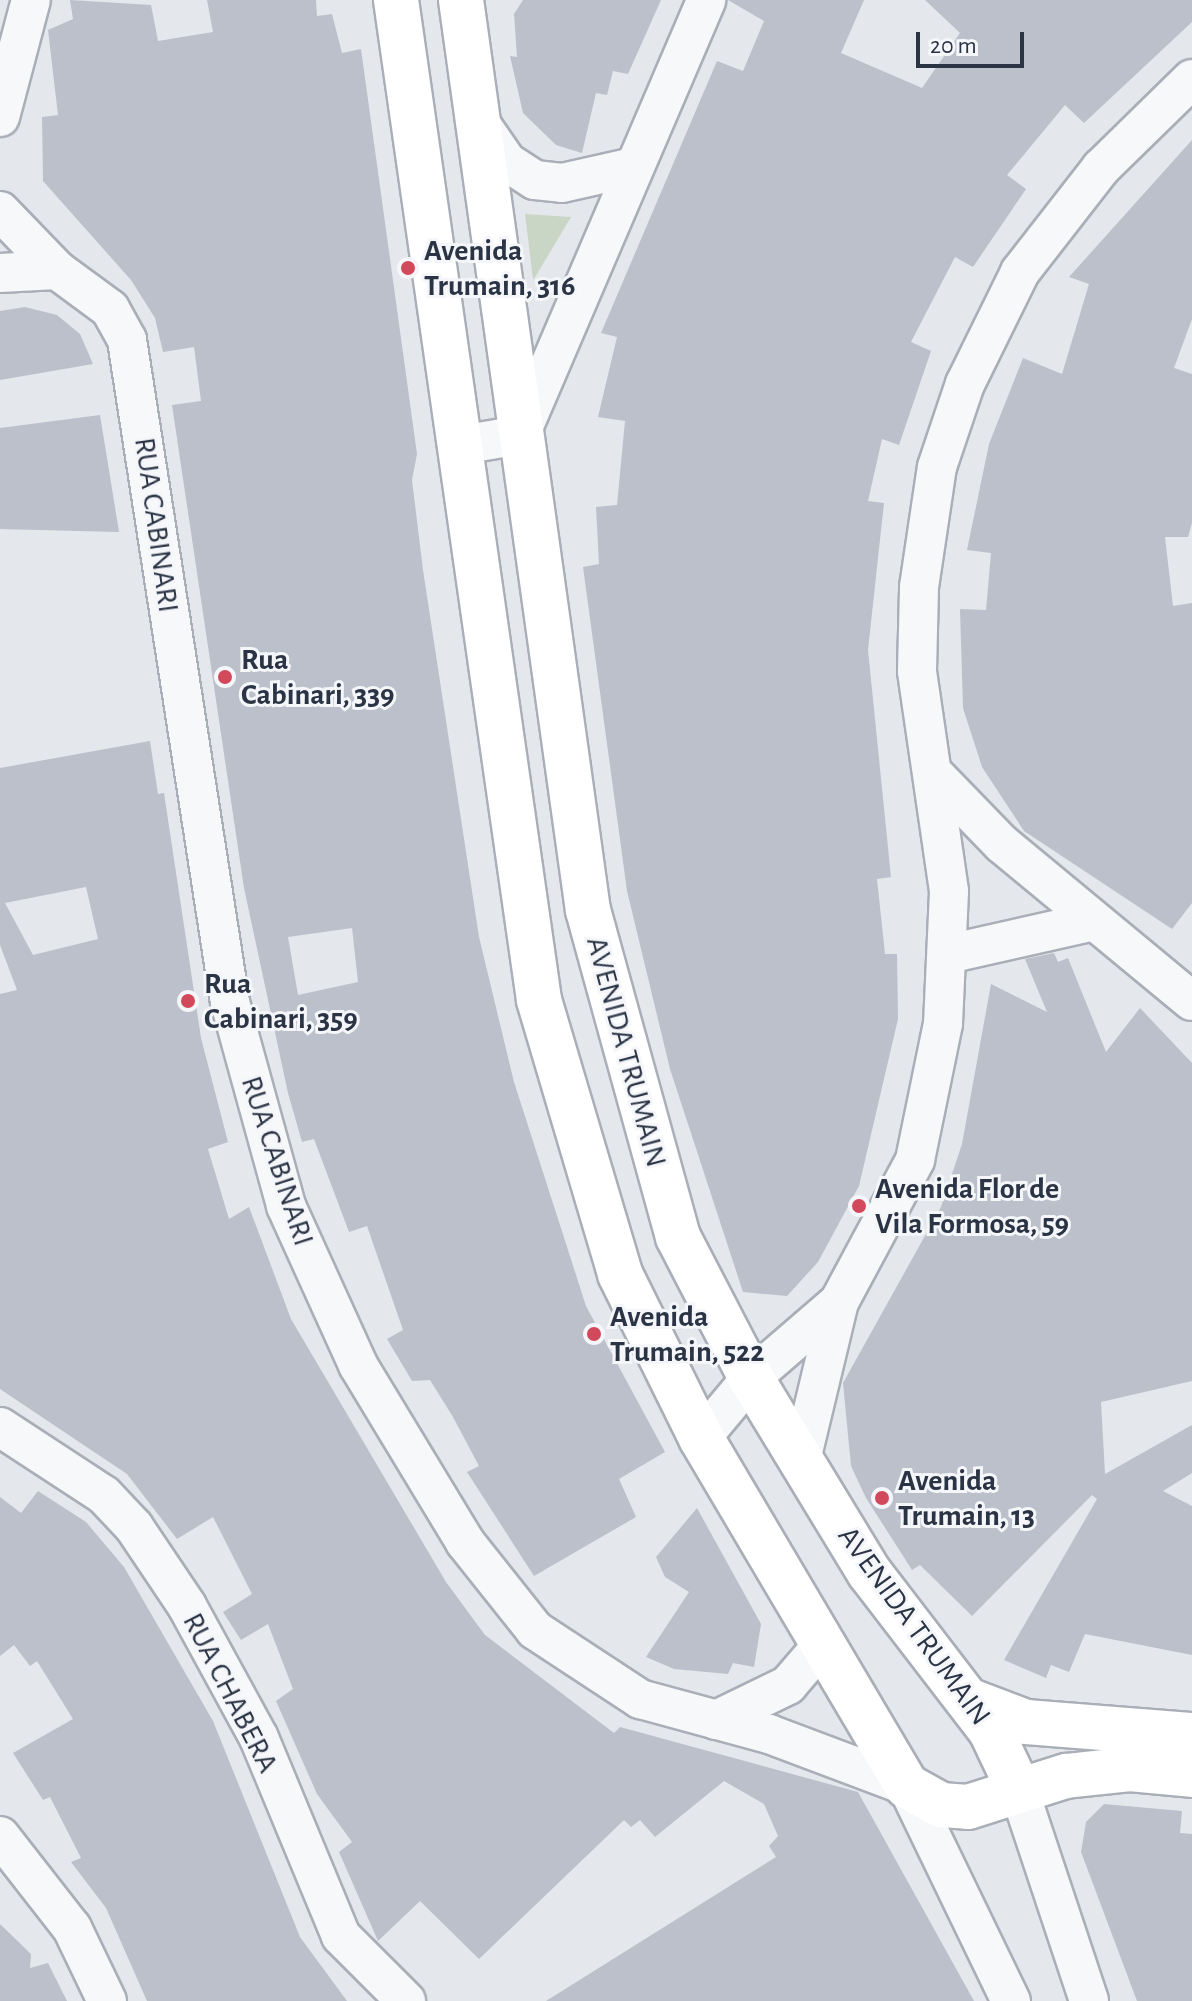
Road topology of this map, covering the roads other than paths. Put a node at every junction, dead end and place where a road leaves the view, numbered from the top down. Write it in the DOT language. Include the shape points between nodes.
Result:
graph roads {
  1 [pos="31,0"];
  2 [pos="396,0"];
  3 [pos="461,0"];
  4 [pos="706,0"];
  5 [pos="1192,79"];
  6 [pos="476,116"];
  7 [pos="0,117"];
  8 [pos="633,167"];
  9 [pos="0,211"];
  10 [pos="57,270"];
  11 [pos="0,273"];
  12 [pos="520,435"];
  13 [pos="461,445"];
  14 [pos="937,777"];
  15 [pos="1094,921"];
  16 [pos="948,954"];
  17 [pos="1192,1001"];
  18 [pos="839,1302"];
  19 [pos="751,1378"];
  20 [pos="0,1427"];
  21 [pos="701,1438"];
  22 [pos="801,1460"];
  23 [pos="824,1643"];
  24 [pos="968,1700"];
  25 [pos="716,1720"];
  26 [pos="1192,1735"];
  27 [pos="1192,1775"];
  28 [pos="907,1786"];
  29 [pos="1019,1790"];
  30 [pos="0,1836"];
  31 [pos="107,2001"];
  32 [pos="406,2001"];
  33 [pos="1011,2001"];
  34 [pos="1089,2001"];
  1 -- 7 [label="street"];
  2 -- 13 [label="main road"];
  3 -- 6 [label="main road, AVENIDA TRUMAIN"];
  4 -- 8 [label="street"];
  5 -- 14 [label="street" via="1101,168 1020,272 965,384 937,467 919,587 917,671"];
  6 -- 8 [label="street" via="507,162 535,180 562,183"];
  6 -- 12 [label="main road, AVENIDA TRUMAIN"];
  8 -- 12 [label="street"];
  9 -- 10 [label="street, RUA CABINARI"];
  10 -- 11 [label="street"];
  10 -- 25 [label="street, RUA CABINARI" via="110,309 134,365 230,1002 286,1206 324,1293 358,1365 496,1588 587,1670 673,1713"];
  12 -- 13 [label="street"];
  12 -- 19 [label="main road, AVENIDA TRUMAIN" via="604,987 678,1237"];
  13 -- 21 [label="main road" via="539,1000 620,1274"];
  14 -- 15 [label="street"];
  14 -- 16 [label="street"];
  15 -- 16 [label="street"];
  15 -- 17 [label="street"];
  16 -- 18 [label="street" via="933,1086 915,1160"];
  18 -- 19 [label="street"];
  18 -- 22 [label="street"];
  19 -- 21 [label="street"];
  19 -- 22 [label="main road, AVENIDA TRUMAIN"];
  20 -- 32 [label="street, RUA CHABERA" via="104,1495 134,1527 187,1606 259,1738 341,1936"];
  21 -- 23 [label="main road"];
  22 -- 24 [label="main road, AVENIDA TRUMAIN" via="869,1572"];
  23 -- 25 [label="street" via="788,1685"];
  23 -- 28 [label="main road"];
  24 -- 26 [label="main road" via="1026,1722"];
  24 -- 29 [label="main road, AVENIDA TRUMAIN"];
  25 -- 28 [label="street, RUA CABINARI"];
  27 -- 29 [label="main road" via="1130,1769"];
  28 -- 29 [label="main road" via="941,1805 968,1807"];
  28 -- 33 [label="street"];
  29 -- 34 [label="street, AVENIDA TRUMAIN"];
  30 -- 31 [label="street" via="72,1928"];
}
